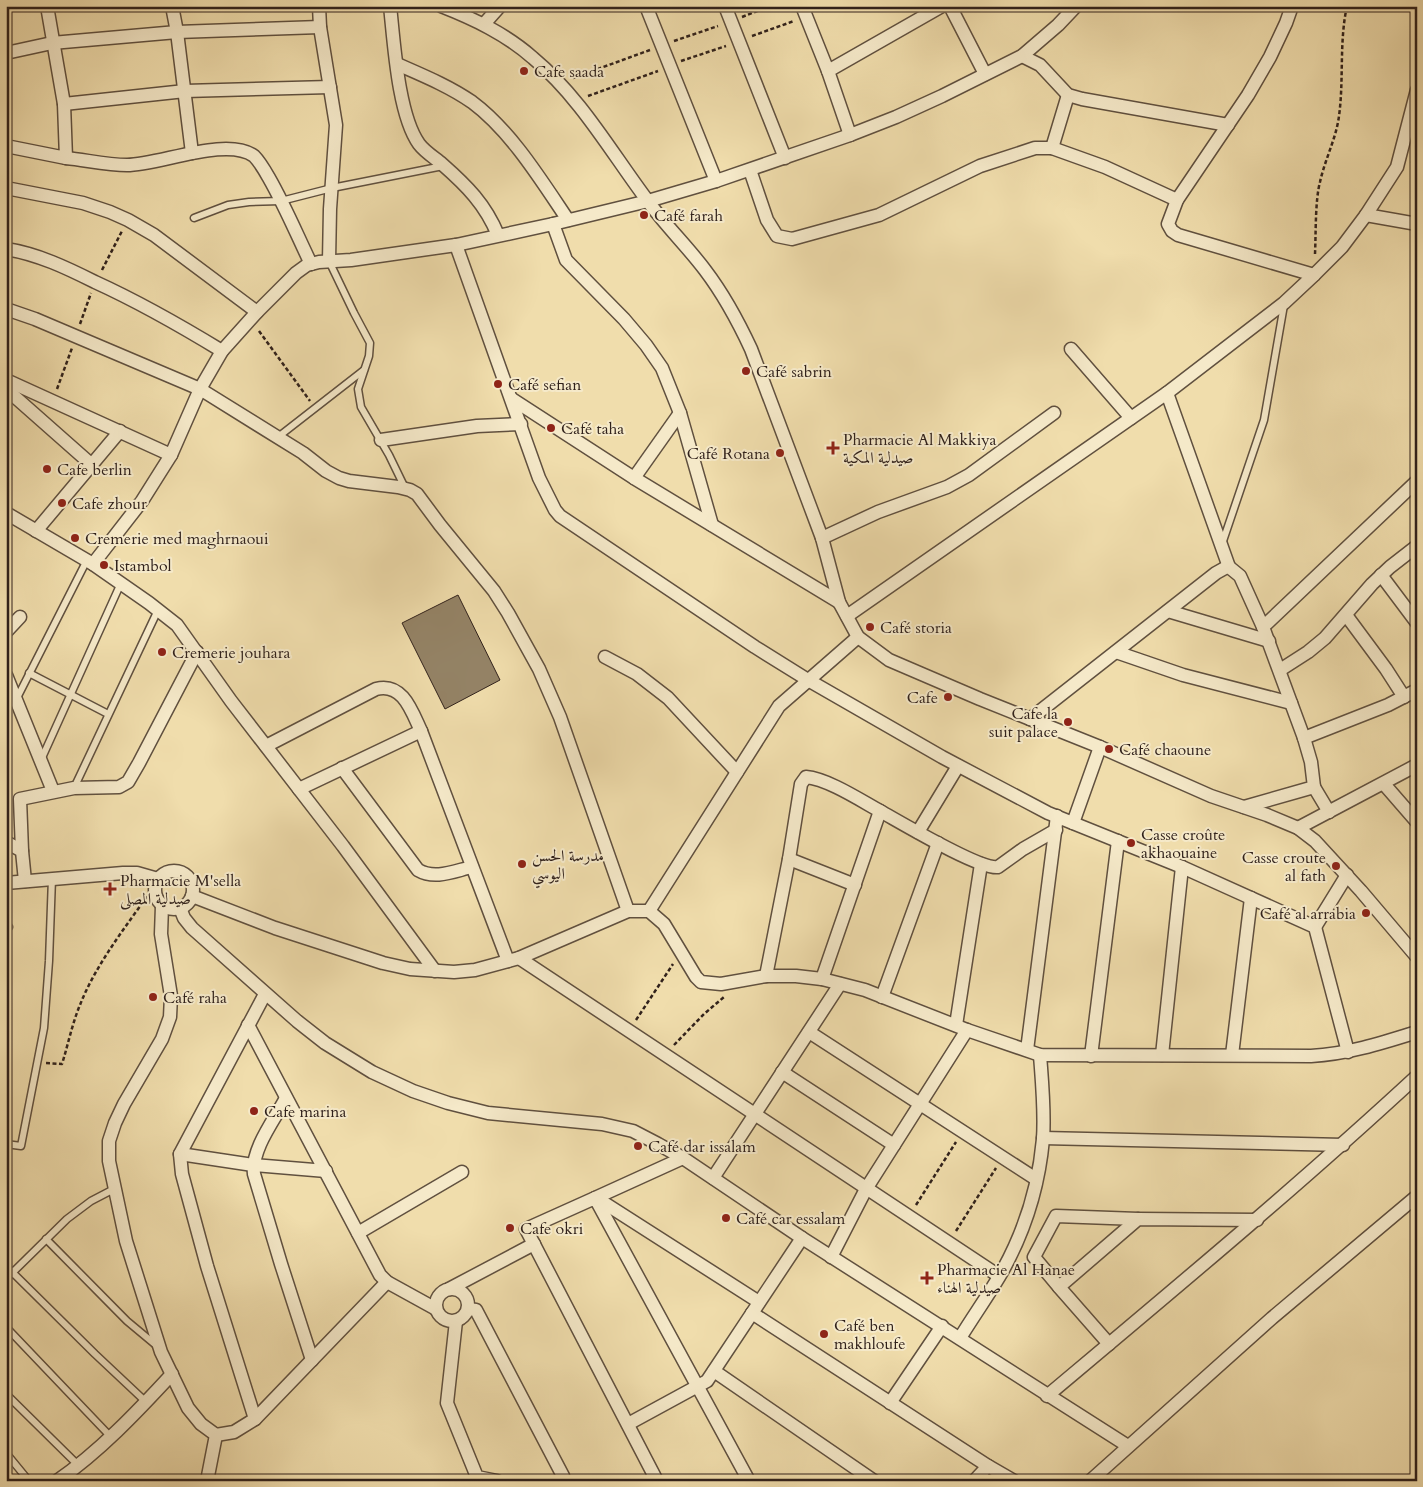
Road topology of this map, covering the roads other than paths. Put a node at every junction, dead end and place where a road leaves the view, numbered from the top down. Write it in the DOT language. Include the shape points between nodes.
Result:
graph roads {
  1 [pos="47,6"];
  2 [pos="172,6"];
  3 [pos="319,6"];
  4 [pos="390,6"];
  5 [pos="441,6"];
  6 [pos="500,6"];
  7 [pos="646,6"];
  8 [pos="724,6"];
  9 [pos="942,6"];
  10 [pos="950,6"];
  11 [pos="1076,6"];
  12 [pos="1292,6"];
  13 [pos="804,11"];
  14 [pos="484,24"];
  15 [pos="320,28"];
  16 [pos="177,32"];
  17 [pos="52,43"];
  18 [pos="6,53"];
  19 [pos="1022,56"];
  20 [pos="397,64"];
  21 [pos="828,71"];
  22 [pos="985,74"];
  23 [pos="330,87"];
  24 [pos="1417,90"];
  25 [pos="185,91"];
  26 [pos="1068,95"];
  27 [pos="64,104"];
  28 [pos="1228,125"];
  29 [pos="850,135"];
  30 [pos="6,146"];
  31 [pos="1052,148"];
  32 [pos="192,153"];
  33 [pos="66,158"];
  34 [pos="785,158"];
  35 [pos="444,166"];
  36 [pos="750,170"];
  37 [pos="716,181"];
  38 [pos="6,188"];
  39 [pos="332,188"];
  40 [pos="1176,200"];
  41 [pos="281,201"];
  42 [pos="648,201"];
  43 [pos="1366,215"];
  44 [pos="194,218"];
  45 [pos="568,220"];
  46 [pos="553,224"];
  47 [pos="1417,224"];
  48 [pos="498,236"];
  49 [pos="456,245"];
  50 [pos="6,249"];
  51 [pos="329,261"];
  52 [pos="311,264"];
  53 [pos="1314,275"];
  54 [pos="1284,303"];
  55 [pos="6,309"];
  56 [pos="253,316"];
  57 [pos="1071,349"];
  58 [pos="222,351"];
  59 [pos="364,370"];
  60 [pos="6,380"];
  61 [pos="6,389"];
  62 [pos="200,389"];
  63 [pos="1167,392"];
  64 [pos="512,399"];
  65 [pos="680,413"];
  66 [pos="1054,413"];
  67 [pos="1131,418"];
  68 [pos="521,424"];
  69 [pos="120,431"];
  70 [pos="277,438"];
  71 [pos="380,440"];
  72 [pos="171,455"];
  73 [pos="92,465"];
  74 [pos="634,478"];
  75 [pos="1417,481"];
  76 [pos="405,488"];
  77 [pos="6,513"];
  78 [pos="712,525"];
  79 [pos="36,531"];
  80 [pos="822,538"];
  81 [pos="1221,545"];
  82 [pos="1417,546"];
  83 [pos="90,562"];
  84 [pos="1229,567"];
  85 [pos="1381,575"];
  86 [pos="121,583"];
  87 [pos="839,602"];
  88 [pos="158,610"];
  89 [pos="1168,611"];
  90 [pos="1346,615"];
  91 [pos="847,616"];
  92 [pos="20,617"];
  93 [pos="1417,623"];
  94 [pos="1264,627"];
  95 [pos="6,632"];
  96 [pos="858,637"];
  97 [pos="1269,641"];
  98 [pos="196,652"];
  99 [pos="1116,652"];
  100 [pos="605,656"];
  101 [pos="1280,670"];
  102 [pos="29,673"];
  103 [pos="6,675"];
  104 [pos="808,680"];
  105 [pos="1417,690"];
  106 [pos="70,694"];
  107 [pos="1404,696"];
  108 [pos="16,698"];
  109 [pos="1292,703"];
  110 [pos="108,714"];
  111 [pos="1030,719"];
  112 [pos="421,731"];
  113 [pos="1304,738"];
  114 [pos="266,746"];
  115 [pos="1100,747"];
  116 [pos="41,762"];
  117 [pos="1417,765"];
  118 [pos="958,766"];
  119 [pos="342,768"];
  120 [pos="738,772"];
  121 [pos="1384,784"];
  122 [pos="1314,787"];
  123 [pos="74,788"];
  124 [pos="299,789"];
  125 [pos="53,792"];
  126 [pos="1244,807"];
  127 [pos="880,811"];
  128 [pos="1329,812"];
  129 [pos="1057,816"];
  130 [pos="1417,822"];
  131 [pos="1073,823"];
  132 [pos="1298,828"];
  133 [pos="1056,830"];
  134 [pos="918,832"];
  135 [pos="6,842"];
  136 [pos="1118,842"];
  137 [pos="938,843"];
  138 [pos="22,851"];
  139 [pos="789,859"];
  140 [pos="981,864"];
  141 [pos="472,867"];
  142 [pos="1182,867"];
  143 [pos="1347,875"];
  144 [pos="52,878"];
  145 [pos="25,881"];
  146 [pos="157,882"];
  147 [pos="6,883"];
  148 [pos="855,885"];
  149 [pos="192,896"];
  150 [pos="1251,898"];
  151 [pos="162,906"];
  152 [pos="180,908"];
  153 [pos="628,911"];
  154 [pos="649,911"];
  155 [pos="1315,927"];
  156 [pos="1417,957"];
  157 [pos="513,960"];
  158 [pos="435,971"];
  159 [pos="766,976"];
  160 [pos="822,979"];
  161 [pos="840,984"];
  162 [pos="265,994"];
  163 [pos="882,997"];
  164 [pos="248,1025"];
  165 [pos="962,1028"];
  166 [pos="809,1032"];
  167 [pos="1417,1032"];
  168 [pos="1027,1050"];
  169 [pos="1348,1052"];
  170 [pos="1040,1055"];
  171 [pos="1162,1055"];
  172 [pos="1232,1055"];
  173 [pos="1091,1056"];
  174 [pos="782,1072"];
  175 [pos="1417,1076"];
  176 [pos="286,1098"];
  177 [pos="919,1104"];
  178 [pos="754,1116"];
  179 [pos="1043,1138"];
  180 [pos="6,1144"];
  181 [pos="894,1145"];
  182 [pos="1343,1145"];
  183 [pos="180,1154"];
  184 [pos="683,1158"];
  185 [pos="253,1165"];
  186 [pos="326,1171"];
  187 [pos="462,1172"];
  188 [pos="713,1178"];
  189 [pos="1036,1179"];
  190 [pos="866,1188"];
  191 [pos="114,1189"];
  192 [pos="1417,1196"];
  193 [pos="596,1198"];
  194 [pos="1138,1219"];
  195 [pos="1257,1220"];
  196 [pos="358,1233"];
  197 [pos="802,1238"];
  198 [pos="46,1239"];
  199 [pos="534,1244"];
  200 [pos="831,1256"];
  201 [pos="6,1266"];
  202 [pos="12,1273"];
  203 [pos="999,1276"];
  204 [pos="6,1279"];
  205 [pos="387,1282"];
  206 [pos="1059,1287"];
  207 [pos="447,1290"];
  208 [pos="423,1302"];
  209 [pos="759,1302"];
  210 [pos="436,1308"];
  211 [pos="468,1309"];
  212 [pos="752,1313"];
  213 [pos="456,1321"];
  214 [pos="942,1326"];
  215 [pos="6,1327"];
  216 [pos="960,1338"];
  217 [pos="1109,1344"];
  218 [pos="159,1347"];
  219 [pos="312,1360"];
  220 [pos="714,1371"];
  221 [pos="172,1374"];
  222 [pos="698,1386"];
  223 [pos="6,1394"];
  224 [pos="1048,1396"];
  225 [pos="145,1401"];
  226 [pos="890,1403"];
  227 [pos="255,1419"];
  228 [pos="628,1424"];
  229 [pos="216,1435"];
  230 [pos="110,1436"];
  231 [pos="1128,1446"];
  232 [pos="6,1453"];
  233 [pos="78,1465"];
  234 [pos="988,1466"];
  235 [pos="478,1479"];
  236 [pos="29,1481"];
  237 [pos="57,1481"];
  238 [pos="207,1481"];
  239 [pos="497,1481"];
  240 [pos="562,1481"];
  241 [pos="657,1481"];
  242 [pos="749,1481"];
  243 [pos="874,1481"];
  244 [pos="974,1481"];
  245 [pos="1014,1481"];
  246 [pos="1090,1481"];
  1 -- 17 [label="street"];
  2 -- 16 [label="street"];
  3 -- 15 [label="street"];
  4 -- 20 [label="street"];
  5 -- 14 [label="street"];
  6 -- 14 [label="street"];
  7 -- 37 [label="street"];
  8 -- 34 [label="street"];
  9 -- 21 [label="street"];
  10 -- 22 [label="street"];
  11 -- 19 [label="street"];
  12 -- 28 [label="street" via="1270,58"];
  13 -- 21 [label="street"];
  14 -- 42 [label="street" via="534,58 560,83"];
  15 -- 16 [label="street"];
  15 -- 23 [label="street"];
  16 -- 17 [label="street"];
  16 -- 25 [label="street"];
  17 -- 18 [label="street"];
  17 -- 27 [label="street"];
  19 -- 22 [label="street"];
  19 -- 26 [label="street" via="1040,64"];
  20 -- 35 [label="street" via="410,125 420,144"];
  20 -- 45 [label="street" via="471,102 498,125"];
  21 -- 29 [label="street"];
  22 -- 29 [label="street" via="896,117"];
  23 -- 25 [label="street"];
  23 -- 39 [label="street" via="336,125"];
  24 -- 43 [label="street" via="1397,167"];
  25 -- 27 [label="street"];
  25 -- 32 [label="street"];
  26 -- 28 [label="street"];
  26 -- 31 [label="street"];
  27 -- 33 [label="street"];
  28 -- 40 [label="street"];
  29 -- 34 [label="street"];
  30 -- 33 [label="street"];
  31 -- 36 [label="street" via="1035,148 980,166 879,215 792,239 777,236 767,220"];
  31 -- 40 [label="street" via="1105,167"];
  32 -- 33 [label="street" via="128,165"];
  32 -- 41 [label="street" via="246,152 262,166"];
  34 -- 36 [label="street"];
  35 -- 39 [label="lane"];
  35 -- 48 [label="street" via="479,201 490,216"];
  36 -- 37 [label="street"];
  37 -- 42 [label="street"];
  38 -- 56 [label="street" via="83,203 128,220 154,235"];
  39 -- 41 [label="lane"];
  39 -- 51 [label="street"];
  40 -- 53 [label="street" via="1168,224 1178,235"];
  41 -- 44 [label="lane" via="228,205"];
  41 -- 52 [label="street"];
  42 -- 45 [label="street"];
  42 -- 80 [label="street" via="705,270 737,320 751,349"];
  43 -- 47 [label="street"];
  43 -- 53 [label="street" via="1342,247"];
  45 -- 46 [label="street"];
  46 -- 48 [label="street"];
  46 -- 65 [label="street" via="566,260 624,319 662,368"];
  48 -- 49 [label="street"];
  49 -- 51 [label="street"];
  49 -- 64 [label="street"];
  50 -- 58 [label="street" via="32,254 96,282"];
  51 -- 52 [label="street"];
  51 -- 59 [label="lane" via="370,342"];
  52 -- 56 [label="street" via="296,273"];
  53 -- 54 [label="street"];
  54 -- 63 [label="street"];
  54 -- 81 [label="lane" via="1264,420"];
  55 -- 62 [label="street"];
  56 -- 58 [label="street"];
  57 -- 67 [label="street"];
  58 -- 62 [label="street"];
  59 -- 70 [label="lane"];
  59 -- 71 [label="lane" via="358,389 359,401"];
  60 -- 69 [label="street"];
  61 -- 73 [label="street"];
  62 -- 70 [label="street"];
  62 -- 72 [label="street"];
  63 -- 67 [label="street"];
  63 -- 81 [label="street"];
  64 -- 68 [label="street"];
  64 -- 74 [label="street"];
  65 -- 74 [label="street"];
  65 -- 78 [label="street"];
  66 -- 80 [label="street" via="969,476"];
  67 -- 91 [label="street"];
  68 -- 71 [label="street" via="477,426"];
  68 -- 104 [label="street" via="540,478 560,516"];
  69 -- 72 [label="street"];
  69 -- 73 [label="street"];
  70 -- 76 [label="street" via="339,478"];
  71 -- 76 [label="lane"];
  72 -- 83 [label="street" via="142,500"];
  73 -- 79 [label="street"];
  74 -- 78 [label="street"];
  75 -- 94 [label="street"];
  76 -- 153 [label="street" via="419,496 494,591 531,653 560,717"];
  77 -- 79 [label="street"];
  78 -- 87 [label="street"];
  79 -- 83 [label="street"];
  80 -- 87 [label="street"];
  81 -- 84 [label="street"];
  82 -- 85 [label="street"];
  83 -- 86 [label="street"];
  83 -- 102 [label="lane"];
  84 -- 89 [label="street" via="1216,573"];
  84 -- 94 [label="street" via="1240,576"];
  85 -- 90 [label="street"];
  85 -- 93 [label="street"];
  86 -- 88 [label="street"];
  86 -- 106 [label="lane"];
  87 -- 91 [label="street"];
  88 -- 98 [label="street" via="176,625"];
  88 -- 110 [label="lane"];
  89 -- 97 [label="street"];
  89 -- 99 [label="street"];
  90 -- 101 [label="street" via="1325,638"];
  90 -- 107 [label="street"];
  91 -- 96 [label="street"];
  92 -- 95 [label="street"];
  94 -- 97 [label="street"];
  96 -- 104 [label="street"];
  96 -- 111 [label="street" via="890,660"];
  97 -- 101 [label="street"];
  98 -- 114 [label="street"];
  98 -- 123 [label="street" via="128,782 119,787"];
  99 -- 109 [label="street"];
  99 -- 111 [label="street"];
  100 -- 120 [label="street" via="637,674 668,698"];
  101 -- 109 [label="street"];
  102 -- 106 [label="lane"];
  102 -- 108 [label="lane"];
  103 -- 108 [label="street"];
  104 -- 118 [label="street"];
  104 -- 120 [label="street" via="779,706"];
  105 -- 107 [label="street"];
  106 -- 110 [label="lane"];
  106 -- 116 [label="lane"];
  107 -- 113 [label="street"];
  108 -- 116 [label="street"];
  109 -- 113 [label="street"];
  110 -- 123 [label="lane"];
  111 -- 115 [label="street"];
  112 -- 114 [label="street" via="405,698 386,687 376,689"];
  112 -- 119 [label="street"];
  112 -- 141 [label="street"];
  113 -- 122 [label="street"];
  114 -- 124 [label="street"];
  115 -- 126 [label="street" via="1211,796"];
  115 -- 131 [label="street"];
  116 -- 125 [label="street"];
  117 -- 121 [label="street"];
  118 -- 129 [label="street"];
  118 -- 134 [label="street"];
  119 -- 124 [label="street"];
  119 -- 141 [label="street" via="418,870 436,875"];
  120 -- 154 [label="street"];
  121 -- 128 [label="street"];
  121 -- 130 [label="street"];
  122 -- 126 [label="street"];
  122 -- 128 [label="street"];
  123 -- 125 [label="street"];
  124 -- 158 [label="street"];
  125 -- 138 [label="street" via="20,799"];
  126 -- 132 [label="street"];
  127 -- 134 [label="street"];
  127 -- 139 [label="street" via="826,782 806,777 801,784"];
  127 -- 148 [label="street"];
  128 -- 132 [label="street"];
  129 -- 131 [label="street"];
  129 -- 133 [label="street"];
  131 -- 136 [label="street"];
  132 -- 143 [label="street"];
  133 -- 140 [label="street" via="998,868"];
  133 -- 168 [label="street"];
  134 -- 137 [label="street"];
  135 -- 138 [label="street"];
  136 -- 142 [label="street"];
  136 -- 173 [label="street"];
  137 -- 140 [label="street"];
  137 -- 163 [label="street"];
  138 -- 145 [label="street"];
  139 -- 148 [label="street"];
  139 -- 159 [label="street"];
  140 -- 165 [label="street"];
  141 -- 157 [label="street"];
  142 -- 150 [label="street"];
  142 -- 171 [label="street"];
  143 -- 155 [label="street"];
  143 -- 156 [label="street"];
  144 -- 145 [label="street"];
  144 -- 146 [label="street" via="123,872 144,875"];
  144 -- 180 [label="lane" via="47,990 38,1063 21,1146"];
  145 -- 147 [label="street"];
  146 -- 149 [label="street" via="168,872 180,872 192,884"];
  146 -- 151 [label="street" via="155,896"];
  148 -- 160 [label="street"];
  149 -- 152 [label="street"];
  149 -- 158 [label="street" via="347,952 410,969"];
  150 -- 155 [label="street"];
  150 -- 172 [label="street"];
  151 -- 152 [label="street" via="174,910"];
  151 -- 191 [label="street" via="161,934 171,996 170,1017 162,1039 111,1133 109,1154"];
  152 -- 162 [label="street" via="192,928"];
  153 -- 154 [label="street"];
  153 -- 157 [label="street"];
  154 -- 159 [label="street" via="664,924 701,982 722,984"];
  155 -- 169 [label="street"];
  157 -- 158 [label="street" via="474,970"];
  157 -- 178 [label="street" via="628,1031"];
  159 -- 160 [label="street"];
  160 -- 161 [label="street"];
  161 -- 163 [label="street"];
  161 -- 166 [label="street"];
  162 -- 164 [label="street"];
  162 -- 184 [label="street" via="350,1059 412,1091 488,1113 602,1124 633,1131"];
  163 -- 165 [label="street"];
  164 -- 176 [label="street"];
  164 -- 183 [label="street"];
  165 -- 168 [label="street"];
  165 -- 177 [label="street"];
  166 -- 174 [label="street"];
  166 -- 177 [label="street"];
  167 -- 169 [label="street"];
  168 -- 170 [label="street"];
  169 -- 172 [label="street" via="1311,1056"];
  170 -- 173 [label="street"];
  170 -- 179 [label="street"];
  171 -- 172 [label="street"];
  171 -- 173 [label="street"];
  174 -- 178 [label="street"];
  174 -- 181 [label="street"];
  175 -- 182 [label="street"];
  176 -- 185 [label="street" via="257,1151"];
  176 -- 186 [label="street"];
  177 -- 181 [label="street"];
  177 -- 189 [label="street"];
  178 -- 188 [label="street"];
  178 -- 190 [label="street"];
  179 -- 182 [label="street"];
  179 -- 189 [label="street"];
  181 -- 190 [label="street"];
  182 -- 195 [label="street"];
  183 -- 185 [label="street"];
  183 -- 227 [label="street" via="182,1174 207,1266"];
  184 -- 188 [label="street"];
  184 -- 193 [label="street"];
  185 -- 186 [label="street"];
  185 -- 219 [label="street"];
  186 -- 196 [label="street"];
  187 -- 196 [label="street"];
  188 -- 197 [label="street"];
  189 -- 203 [label="street" via="1029,1210"];
  190 -- 200 [label="street"];
  190 -- 203 [label="street"];
  191 -- 198 [label="lane" via="76,1212"];
  191 -- 218 [label="street" via="126,1241"];
  192 -- 231 [label="street" via="1272,1318"];
  193 -- 199 [label="street" via="526,1229"];
  193 -- 209 [label="street"];
  193 -- 222 [label="street"];
  194 -- 195 [label="street"];
  194 -- 206 [label="street"];
  194 -- 206 [label="street" via="1056,1216 1034,1258"];
  195 -- 217 [label="street"];
  196 -- 205 [label="street"];
  197 -- 200 [label="street"];
  197 -- 209 [label="street"];
  198 -- 202 [label="lane"];
  198 -- 218 [label="lane" via="127,1320"];
  199 -- 207 [label="street"];
  199 -- 228 [label="street"];
  200 -- 214 [label="street"];
  201 -- 202 [label="lane"];
  202 -- 204 [label="lane"];
  202 -- 225 [label="lane"];
  203 -- 216 [label="street"];
  205 -- 208 [label="street"];
  205 -- 219 [label="street"];
  206 -- 217 [label="street"];
  207 -- 208 [label="street"];
  207 -- 210 [label="street" via="437,1298"];
  207 -- 211 [label="street" via="462,1292 468,1299"];
  208 -- 210 [label="street"];
  209 -- 212 [label="street"];
  210 -- 213 [label="street" via="446,1320"];
  211 -- 213 [label="street"];
  211 -- 240 [label="street" via="476,1310 563,1476"];
  212 -- 220 [label="street"];
  212 -- 226 [label="street"];
  213 -- 235 [label="street" via="447,1403"];
  214 -- 216 [label="street"];
  214 -- 226 [label="street"];
  215 -- 230 [label="lane"];
  216 -- 224 [label="street"];
  217 -- 224 [label="street"];
  218 -- 221 [label="street"];
  219 -- 227 [label="street"];
  220 -- 222 [label="street" via="707,1381"];
  220 -- 243 [label="street"];
  221 -- 225 [label="street"];
  221 -- 229 [label="street" via="188,1408 206,1429"];
  222 -- 228 [label="street"];
  222 -- 242 [label="street"];
  223 -- 233 [label="lane"];
  224 -- 231 [label="street"];
  225 -- 230 [label="street"];
  226 -- 234 [label="street"];
  227 -- 229 [label="street" via="234,1432"];
  228 -- 241 [label="street"];
  229 -- 238 [label="street"];
  230 -- 233 [label="street"];
  231 -- 246 [label="street"];
  232 -- 236 [label="lane"];
  233 -- 237 [label="street"];
  234 -- 244 [label="street"];
  234 -- 245 [label="street"];
  235 -- 239 [label="street"];
}
